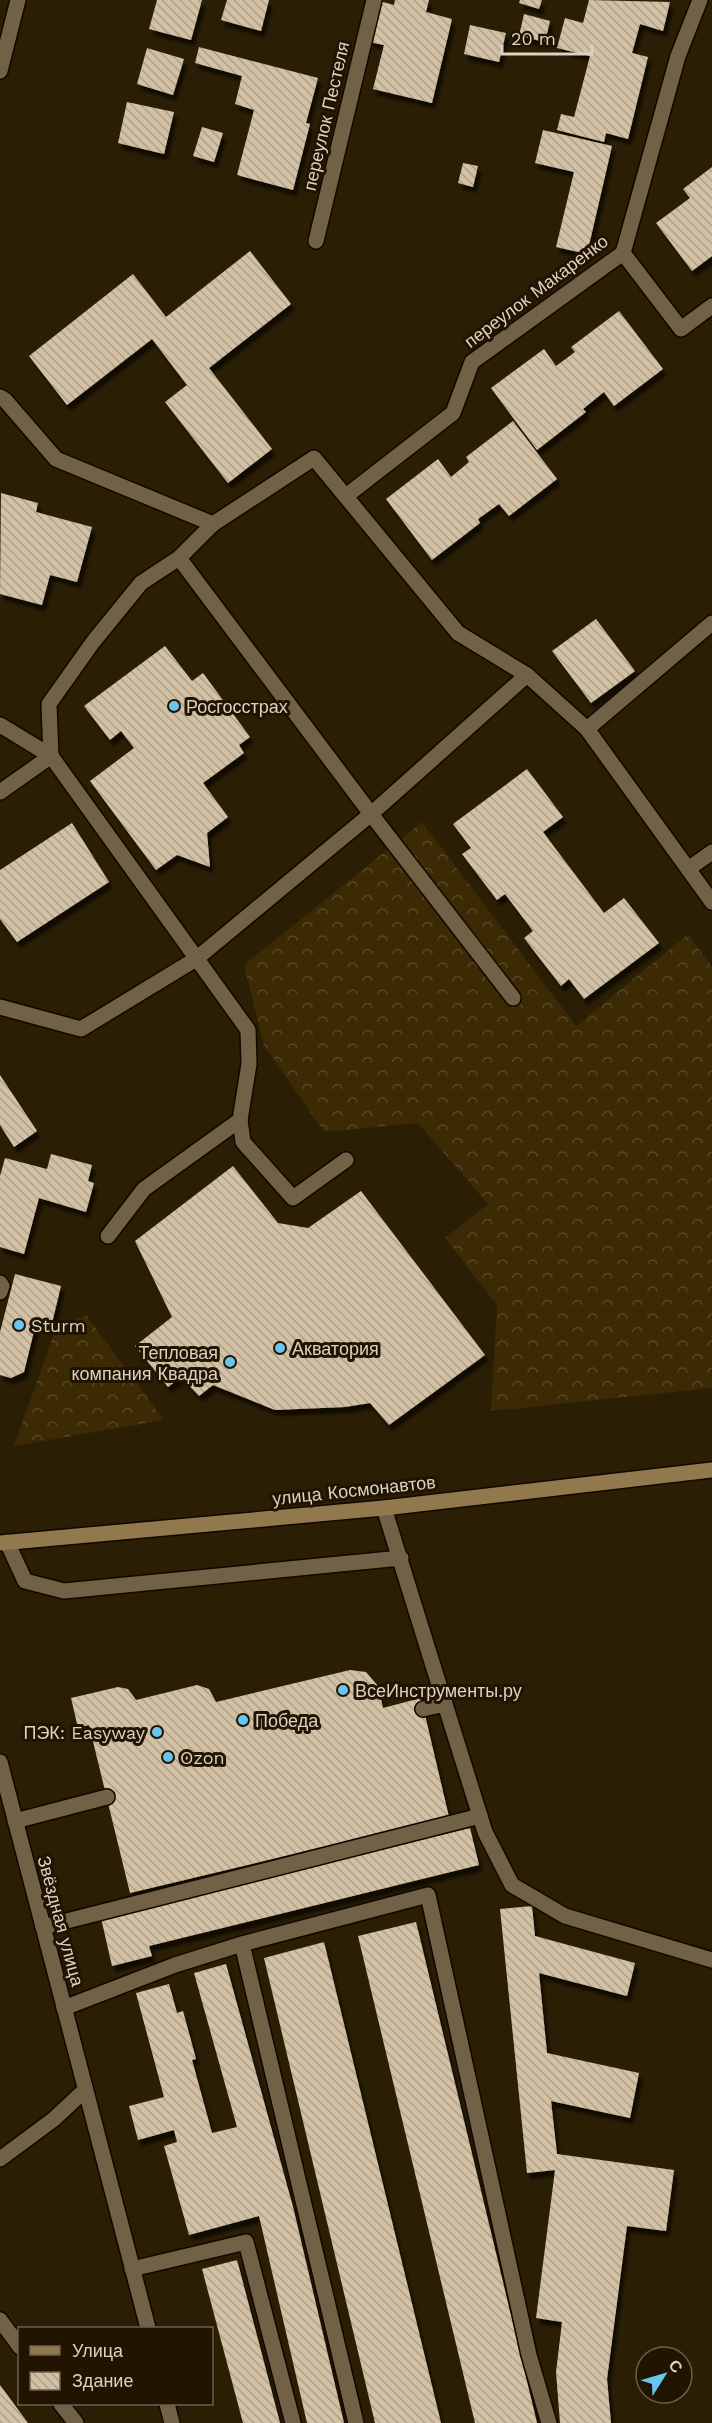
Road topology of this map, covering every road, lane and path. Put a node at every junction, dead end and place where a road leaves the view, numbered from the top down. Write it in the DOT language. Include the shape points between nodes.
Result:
graph roads {
  1 [pos="18,0"];
  2 [pos="374,0"];
  3 [pos="700,0"];
  4 [pos="0,70"];
  5 [pos="316,242"];
  6 [pos="623,253"];
  7 [pos="712,306"];
  8 [pos="0,397"];
  9 [pos="346,496"];
  10 [pos="213,524"];
  11 [pos="179,558"];
  12 [pos="712,623"];
  13 [pos="527,675"];
  14 [pos="0,725"];
  15 [pos="587,729"];
  16 [pos="51,756"];
  17 [pos="0,792"];
  18 [pos="370,814"];
  19 [pos="712,852"];
  20 [pos="688,869"];
  21 [pos="712,902"];
  22 [pos="196,959"];
  23 [pos="513,998"];
  24 [pos="0,1007"];
  25 [pos="240,1120"];
  26 [pos="346,1160"];
  27 [pos="108,1236"];
  28 [pos="0,1283"];
  29 [pos="0,1292"];
  30 [pos="712,1470"];
  31 [pos="384,1508"];
  32 [pos="3,1542"];
  33 [pos="400,1558"];
  34 [pos="445,1704"];
  35 [pos="423,1709"];
  36 [pos="1,1769"];
  37 [pos="107,1797"];
  38 [pos="480,1816"];
  39 [pos="15,1821"];
  40 [pos="43,1927"];
  41 [pos="242,1944"];
  42 [pos="712,1960"];
  43 [pos="64,2008"];
  44 [pos="85,2090"];
  45 [pos="0,2159"];
  46 [pos="132,2269"];
  47 [pos="0,2320"];
  48 [pos="148,2327"];
  49 [pos="18,2344"];
  50 [pos="62,2405"];
  51 [pos="168,2405"];
  52 [pos="76,2423"];
  53 [pos="172,2423"];
  54 [pos="293,2423"];
  55 [pos="356,2423"];
  56 [pos="549,2423"];
  1 -- 4 [label="street"];
  2 -- 5 [label="street, переулок Пестеля"];
  3 -- 6 [label="street, переулок Макаренко" via="678,56"];
  6 -- 7 [label="street" via="681,329"];
  6 -- 9 [label="street, переулок Макаренко" via="472,362 453,413"];
  8 -- 10 [label="street" via="56,459"];
  9 -- 10 [label="street" via="314,458"];
  9 -- 13 [label="street" via="458,633"];
  10 -- 11 [label="street"];
  11 -- 16 [label="street" via="141,583 49,704"];
  11 -- 18 [label="street"];
  12 -- 15 [label="street"];
  13 -- 15 [label="street"];
  13 -- 18 [label="street"];
  14 -- 16 [label="street"];
  15 -- 20 [label="street"];
  16 -- 17 [label="street"];
  16 -- 22 [label="street"];
  18 -- 22 [label="street"];
  18 -- 23 [label="street"];
  19 -- 20 [label="street"];
  20 -- 21 [label="street"];
  22 -- 24 [label="street" via="81,1029"];
  22 -- 25 [label="street" via="248,1030 249,1064"];
  25 -- 26 [label="street" via="243,1142 293,1198"];
  25 -- 27 [label="street" via="144,1189"];
  28 -- 29 [label="street"];
  30 -- 31 [label="main road, улица Космонавтов"];
  31 -- 32 [label="main road, улица Космонавтов"];
  31 -- 33 [label="street"];
  32 -- 33 [label="street" via="25,1581 64,1591"];
  33 -- 34 [label="street"];
  34 -- 35 [label="street"];
  34 -- 38 [label="street"];
  36 -- 39 [label="street, Звёздная улица"];
  37 -- 39 [label="street"];
  38 -- 40 [label="street"];
  38 -- 42 [label="street" via="512,1885 565,1916"];
  39 -- 40 [label="street, Звёздная улица"];
  40 -- 43 [label="street, Звёздная улица"];
  41 -- 43 [label="street"];
  41 -- 55 [label="street"];
  41 -- 56 [label="street" via="428,1895 529,2355"];
  43 -- 44 [label="street, Звёздная улица"];
  44 -- 45 [label="street"];
  44 -- 46 [label="street, Звёздная улица"];
  46 -- 48 [label="street, Звёздная улица"];
  46 -- 54 [label="street" via="246,2242"];
  47 -- 49 [label="street"];
  50 -- 52 [label="street"];
  51 -- 53 [label="street"];
}
